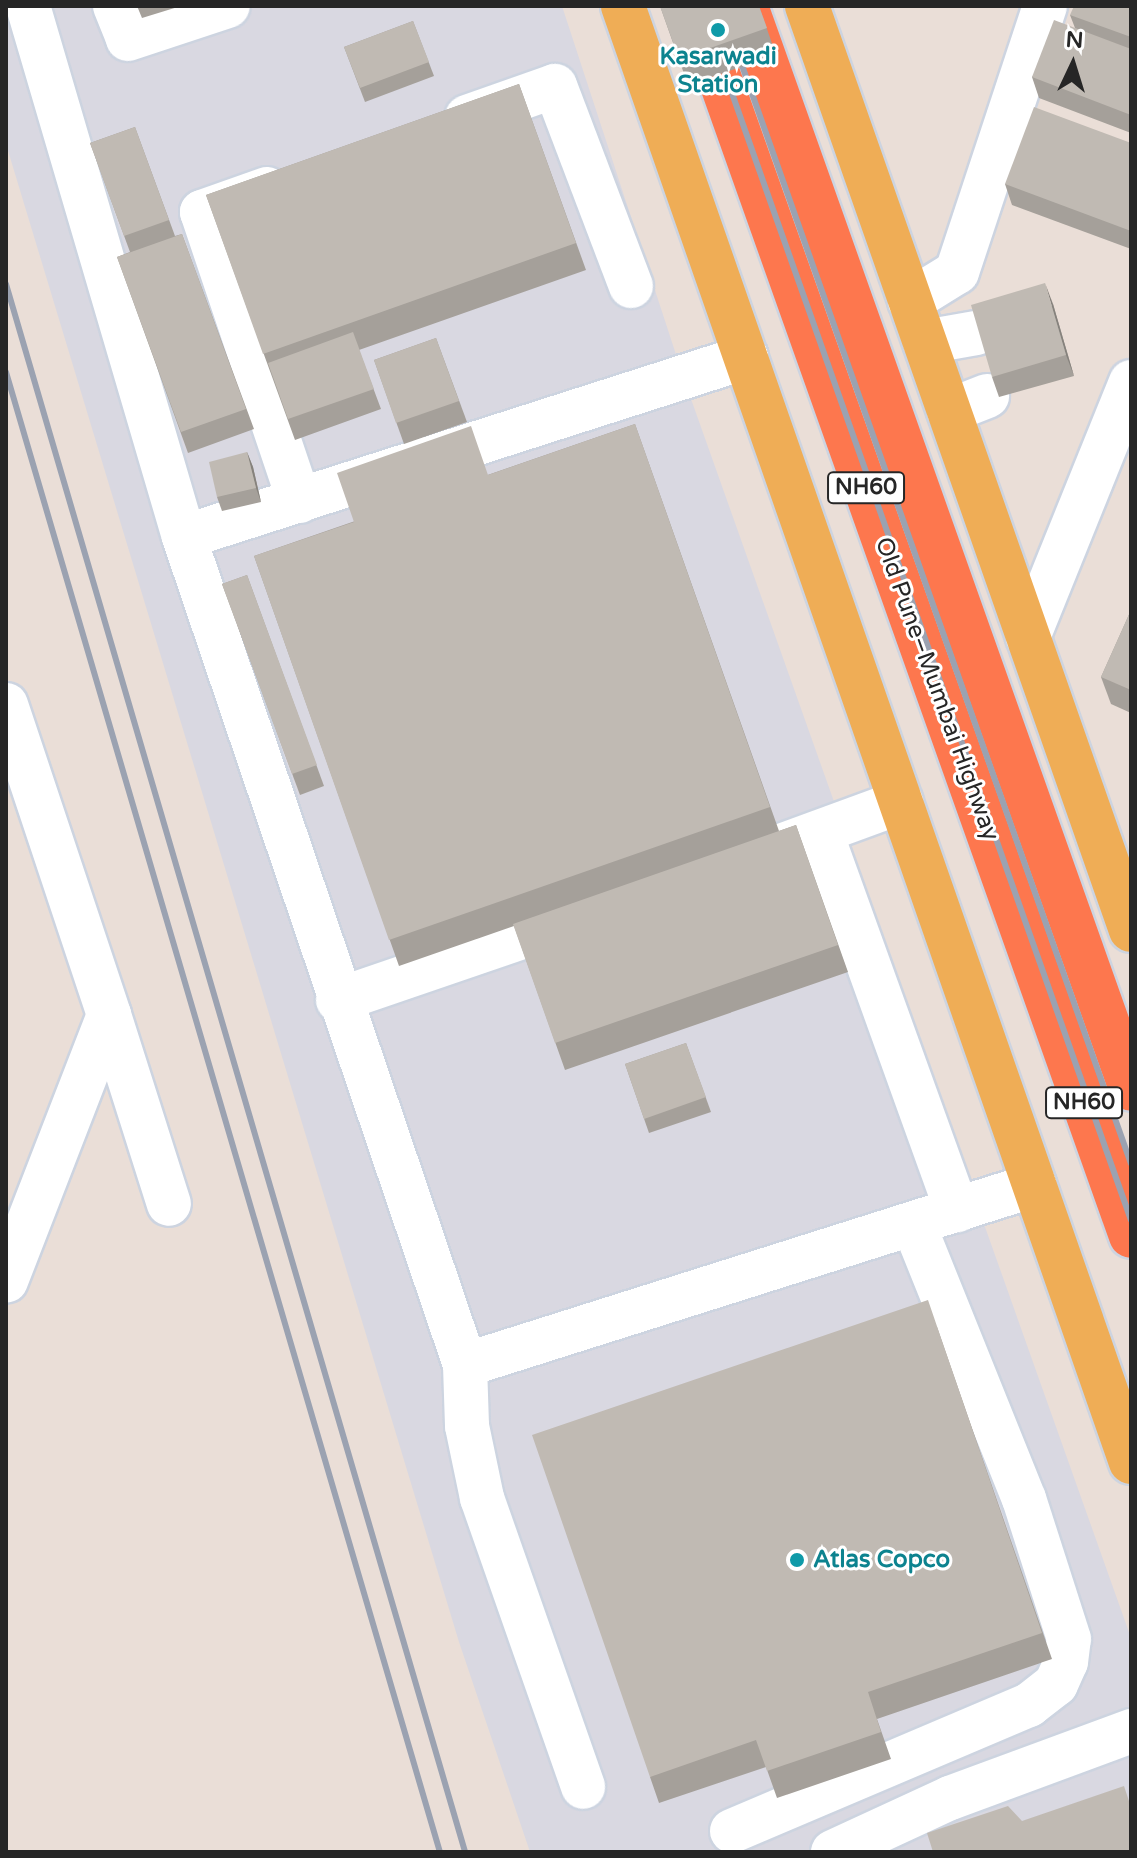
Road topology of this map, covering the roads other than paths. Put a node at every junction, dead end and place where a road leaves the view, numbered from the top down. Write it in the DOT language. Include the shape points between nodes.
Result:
graph roads {
  1 [pos="28,6"];
  2 [pos="115,6"];
  3 [pos="228,6"];
  4 [pos="623,6"];
  5 [pos="694,6"];
  6 [pos="746,6"];
  7 [pos="807,6"];
  8 [pos="1045,6"];
  9 [pos="423,133"];
  10 [pos="305,175"];
  11 [pos="631,286"];
  12 [pos="910,301"];
  13 [pos="976,333"];
  14 [pos="925,342"];
  15 [pos="746,357"];
  16 [pos="1131,382"];
  17 [pos="299,501"];
  18 [pos="184,537"];
  19 [pos="1028,637"];
  20 [pos="6,705"];
  21 [pos="901,802"];
  22 [pos="821,833"];
  23 [pos="701,875"];
  24 [pos="610,906"];
  25 [pos="1131,930"];
  26 [pos="338,1000"];
  27 [pos="109,1015"];
  28 [pos="1131,1089"];
  29 [pos="1034,1185"];
  30 [pos="169,1204"];
  31 [pos="957,1210"];
  32 [pos="913,1223"];
  33 [pos="1131,1236"];
  34 [pos="6,1281"];
  35 [pos="465,1365"];
  36 [pos="1131,1462"];
  37 [pos="1131,1731"];
  38 [pos="583,1787"];
  39 [pos="732,1831"];
  40 [pos="833,1852"];
  1 -- 18 [label="street"];
  2 -- 3 [label="street" via="128,39"];
  4 -- 15 [label="main road"];
  5 -- 33 [label="highway, Old Pune–Mumbai Highway / NH60"];
  6 -- 28 [label="highway, Old Pune–Mumbai Highway / NH60"];
  7 -- 12 [label="main road"];
  8 -- 12 [label="street" via="957,272"];
  9 -- 11 [label="street" via="555,86"];
  10 -- 17 [label="street" via="202,212"];
  12 -- 14 [label="main road"];
  13 -- 14 [label="street"];
  14 -- 19 [label="main road" via="968,404"];
  15 -- 17 [label="street"];
  15 -- 21 [label="main road"];
  16 -- 19 [label="street"];
  17 -- 18 [label="street"];
  18 -- 26 [label="street"];
  19 -- 25 [label="main road"];
  20 -- 27 [label="street"];
  21 -- 22 [label="street"];
  21 -- 29 [label="main road"];
  22 -- 23 [label="street"];
  22 -- 31 [label="street"];
  24 -- 26 [label="street"];
  26 -- 35 [label="street"];
  27 -- 30 [label="street"];
  27 -- 34 [label="street"];
  29 -- 31 [label="street"];
  29 -- 36 [label="main road"];
  31 -- 32 [label="street"];
  32 -- 35 [label="street"];
  32 -- 39 [label="street" via="1024,1499 1069,1639 1066,1662 1056,1684 1029,1705"];
  35 -- 38 [label="street" via="467,1426 482,1498"];
  37 -- 40 [label="street" via="950,1798"];
}
